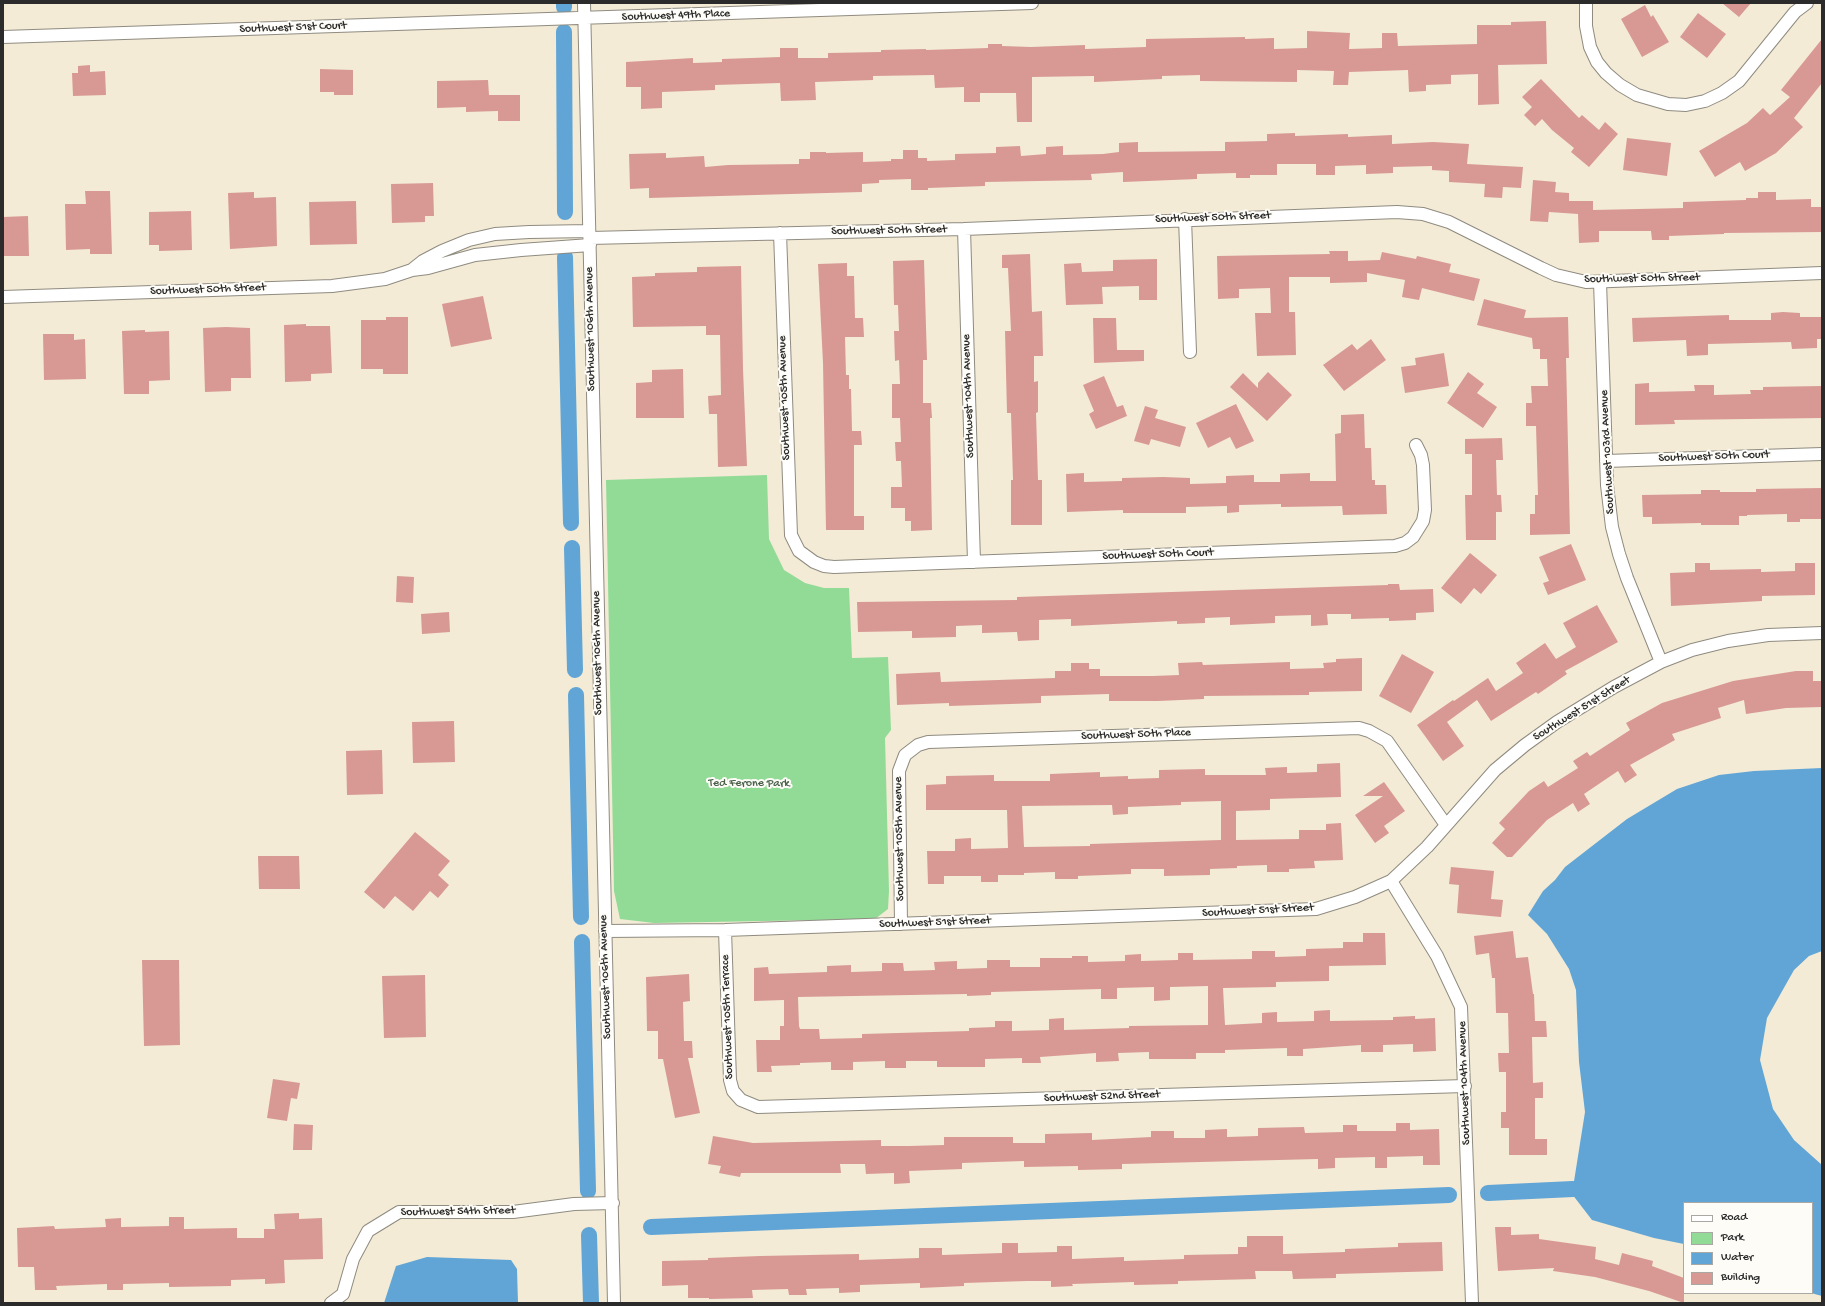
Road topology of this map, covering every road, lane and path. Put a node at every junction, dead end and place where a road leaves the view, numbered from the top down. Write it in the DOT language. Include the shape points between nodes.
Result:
graph roads {
  1 [pos="584,3"];
  2 [pos="1032,3"];
  3 [pos="1586,3"];
  4 [pos="1807,3"];
  5 [pos="584,19"];
  6 [pos="3,38"];
  7 [pos="1185,219"];
  8 [pos="964,229"];
  9 [pos="780,234"];
  10 [pos="589,238"];
  11 [pos="412,270"];
  12 [pos="1822,273"];
  13 [pos="1600,282"];
  14 [pos="3,297"];
  15 [pos="1190,352"];
  16 [pos="1416,445"];
  17 [pos="1822,454"];
  18 [pos="1606,461"];
  19 [pos="806,556"];
  20 [pos="974,562"];
  21 [pos="1822,633"];
  22 [pos="1661,662"];
  23 [pos="905,755"];
  24 [pos="1446,825"];
  25 [pos="1391,881"];
  26 [pos="901,924"];
  27 [pos="725,930"];
  28 [pos="605,931"];
  29 [pos="1465,1086"];
  30 [pos="740,1100"];
  31 [pos="613,1203"];
  32 [pos="331,1303"];
  33 [pos="614,1303"];
  34 [pos="1472,1303"];
  1 -- 5 [label="street, Southwest 106th Avenue"];
  2 -- 5 [label="street, Southwest 49th Place"];
  3 -- 4 [label="street" via="1586,26 1590,48 1606,74 1637,95 1653,101 1686,105 1705,101 1739,81 1795,12"];
  5 -- 6 [label="street, Southwest 51st Court"];
  5 -- 10 [label="street, Southwest 106th Avenue"];
  7 -- 8 [label="street, Southwest 50th Street"];
  7 -- 13 [label="street, Southwest 50th Street" via="1364,212 1423,214 1449,222 1556,275 1586,282"];
  7 -- 15 [label="street"];
  8 -- 9 [label="street, Southwest 50th Street"];
  8 -- 20 [label="street, Southwest 104th Avenue"];
  9 -- 10 [label="street, Southwest 50th Street"];
  9 -- 19 [label="street, Southwest 105th Avenue" via="790,525 794,543"];
  10 -- 11 [label="street, Southwest 50th Street" via="475,255"];
  10 -- 11 [label="street, Southwest 50th Street" via="529,232 495,234 469,240 442,251"];
  10 -- 28 [label="street, Southwest 106th Avenue"];
  11 -- 14 [label="street, Southwest 50th Street" via="385,279 332,286"];
  12 -- 13 [label="street, Southwest 50th Street"];
  13 -- 18 [label="street, Southwest 103rd Avenue"];
  16 -- 20 [label="street, Southwest 50th Court" via="1423,466 1423,520 1413,537 1395,546"];
  17 -- 18 [label="street, Southwest 50th Court"];
  18 -- 22 [label="street, Southwest 103rd Avenue" via="1612,528 1619,554"];
  19 -- 20 [label="street, Southwest 50th Court" via="824,566 834,567"];
  21 -- 22 [label="street, Southwest 51st Street" via="1768,635 1728,641 1692,650"];
  22 -- 24 [label="street, Southwest 51st Street" via="1614,687 1525,745 1495,770"];
  23 -- 24 [label="street, Southwest 50th Place" via="918,745 928,742 1359,728 1387,741"];
  23 -- 26 [label="street, Southwest 105th Avenue" via="898,780"];
  24 -- 25 [label="street, Southwest 51st Street"];
  25 -- 26 [label="street, Southwest 51st Street" via="1355,897 1316,909"];
  25 -- 29 [label="street, Southwest 104th Avenue" via="1437,956 1462,1007"];
  26 -- 27 [label="street, Southwest 51st Street"];
  27 -- 28 [label="street, Southwest 51st Street"];
  27 -- 30 [label="street, Southwest 105th Terrace" via="728,1074 731,1086"];
  28 -- 31 [label="street, Southwest 106th Avenue"];
  29 -- 30 [label="street, Southwest 52nd Street" via="769,1108"];
  29 -- 34 [label="street, Southwest 104th Avenue"];
  31 -- 32 [label="street, Southwest 54th Street" via="574,1204 513,1212 399,1212 368,1231 352,1259 343,1294"];
  31 -- 33 [label="street, Southwest 106th Avenue"];
}
